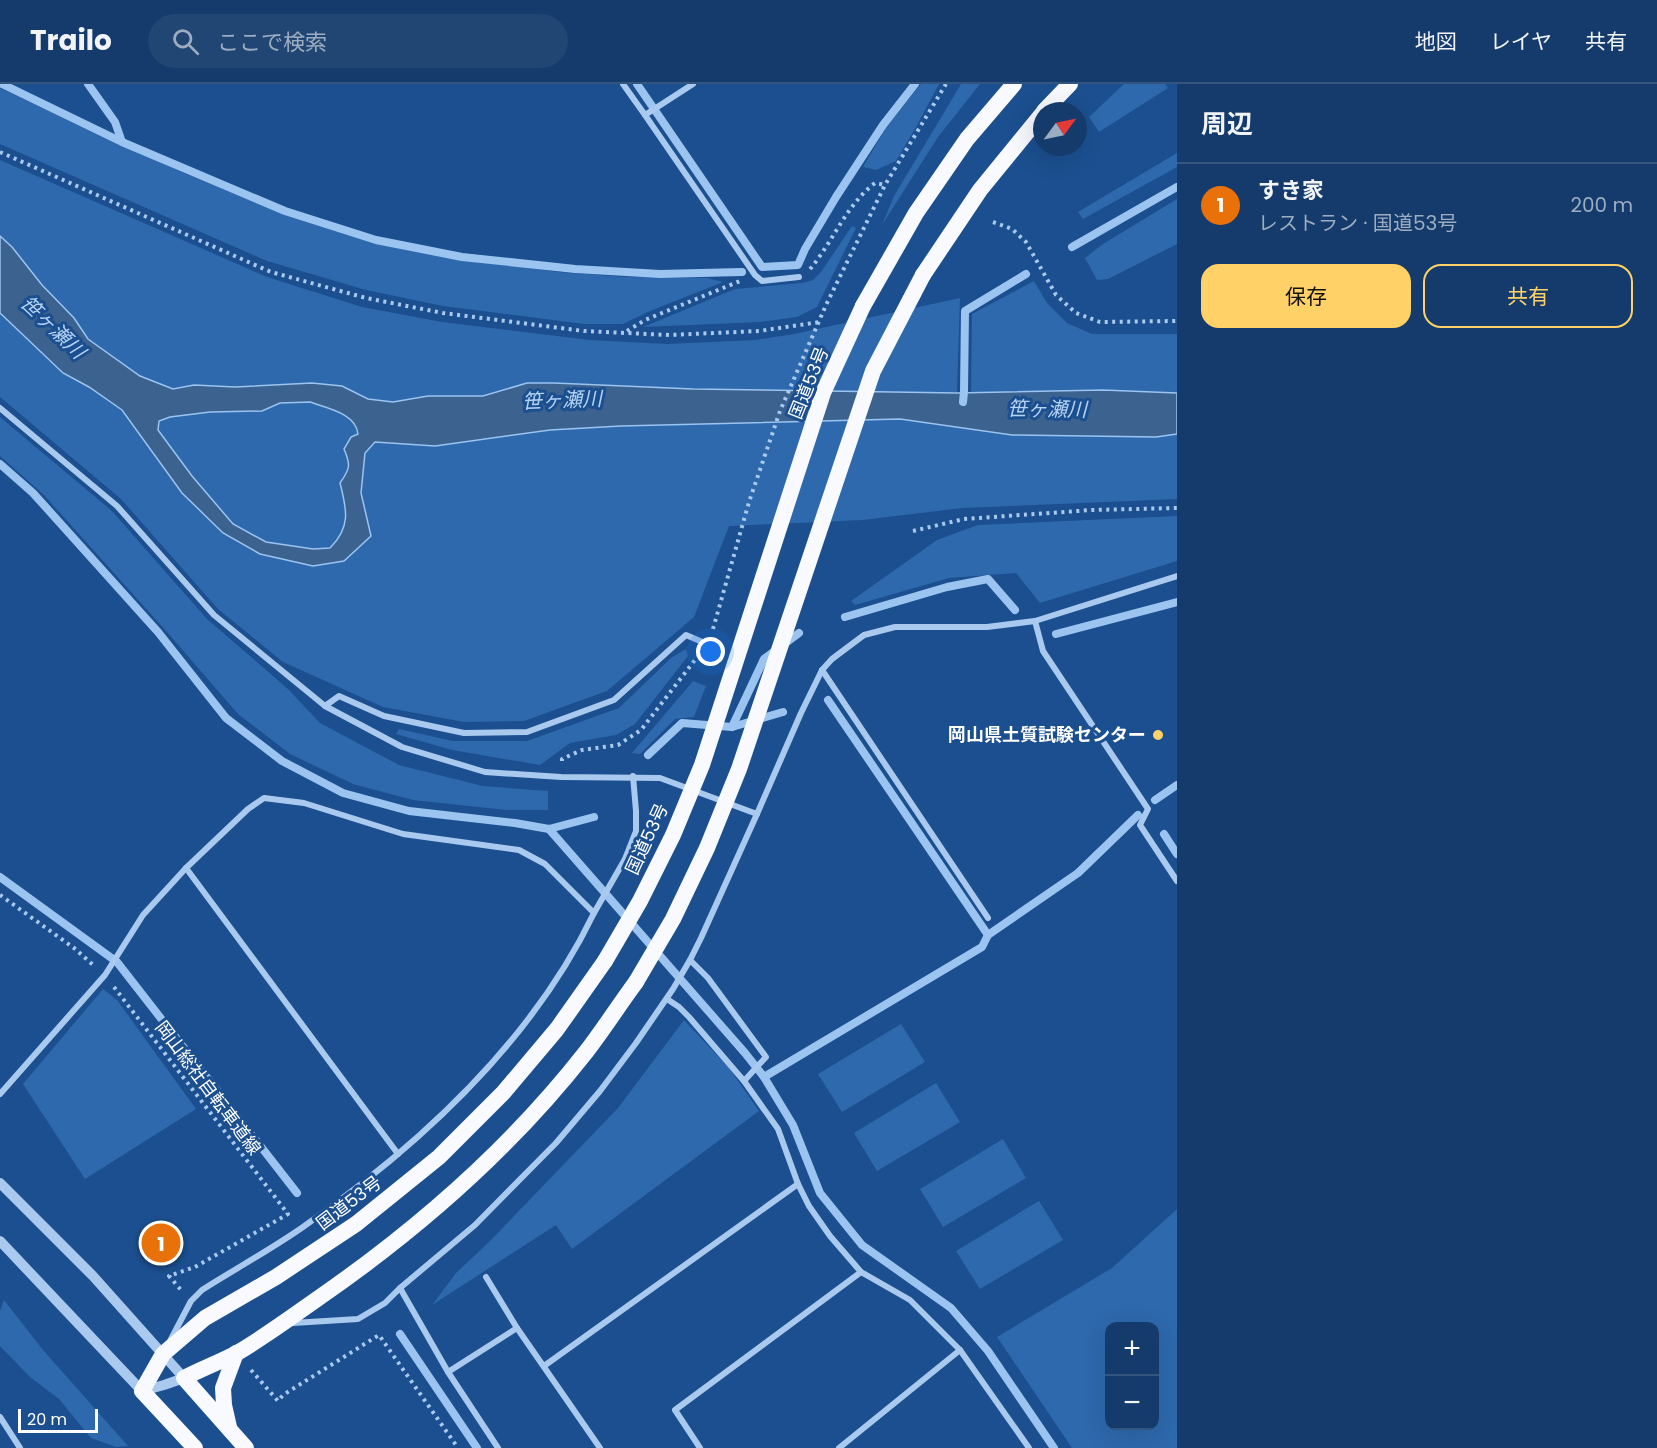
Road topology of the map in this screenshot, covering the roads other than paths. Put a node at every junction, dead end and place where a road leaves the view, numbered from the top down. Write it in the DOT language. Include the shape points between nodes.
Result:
graph roads {
  1 [pos="623,84"];
  2 [pos="693,84"];
  3 [pos="1014,84"];
  4 [pos="1070,84"];
  5 [pos="1053,102"];
  6 [pos="648,113"];
  7 [pos="1033,124"];
  8 [pos="799,277"];
  9 [pos="0,408"];
  10 [pos="1177,576"];
  11 [pos="1035,621"];
  12 [pos="707,644"];
  13 [pos="822,670"];
  14 [pos="325,706"];
  15 [pos="633,776"];
  16 [pos="757,814"];
  17 [pos="186,868"];
  18 [pos="1177,881"];
  19 [pos="594,913"];
  20 [pos="988,918"];
  21 [pos="690,960"];
  22 [pos="667,999"];
  23 [pos="746,1079"];
  24 [pos="0,1094"];
  25 [pos="398,1154"];
  26 [pos="0,1183"];
  27 [pos="798,1184"];
  28 [pos="0,1240"];
  29 [pos="861,1272"];
  30 [pos="486,1277"];
  31 [pos="400,1288"];
  32 [pos="283,1323"];
  33 [pos="517,1328"];
  34 [pos="960,1350"];
  35 [pos="236,1353"];
  36 [pos="163,1354"];
  37 [pos="544,1366"];
  38 [pos="448,1372"];
  39 [pos="184,1378"];
  40 [pos="142,1391"];
  41 [pos="0,1417"];
  42 [pos="230,1430"];
  43 [pos="20,1448"];
  44 [pos="195,1448"];
  45 [pos="246,1448"];
  46 [pos="498,1448"];
  47 [pos="600,1448"];
  48 [pos="700,1448"];
  49 [pos="839,1448"];
  50 [pos="1029,1448"];
  1 -- 6 [label="street"];
  2 -- 6 [label="street"];
  3 -- 36 [label="highway, 国道53号, bridge" via="967,140 916,213 863,306 823,393 702,765 673,835 606,961 503,1093 439,1157 356,1224 205,1318"];
  4 -- 5 [label="highway"];
  6 -- 8 [label="street" via="755,275 762,281"];
  7 -- 32 [label="highway, bridge" via="980,190 923,274 873,371 735,779 673,919 636,982 579,1061 464,1185 380,1255"];
  9 -- 14 [label="street" via="117,506 214,615"];
  10 -- 11 [label="street"];
  11 -- 13 [label="street" via="987,627 895,627 864,635"];
  11 -- 18 [label="street" via="1043,651 1148,809 1140,825"];
  12 -- 14 [label="street" via="686,635 614,700 528,732 464,733 384,716 339,696"];
  13 -- 16 [label="street"];
  13 -- 20 [label="street"];
  14 -- 15 [label="street" via="402,747 485,772"];
  15 -- 16 [label="street" via="660,778"];
  15 -- 19 [label="street" via="636,831"];
  16 -- 21 [label="street"];
  17 -- 19 [label="street" via="264,798 304,803 403,834 519,850 545,864"];
  17 -- 24 [label="street" via="143,915 105,975"];
  17 -- 25 [label="street"];
  19 -- 25 [label="street" via="570,960 523,1027 445,1111"];
  21 -- 22 [label="street"];
  21 -- 23 [label="street" via="708,978 766,1057"];
  22 -- 23 [label="street" via="689,1017"];
  22 -- 31 [label="street" via="600,1091 556,1143 475,1226"];
  23 -- 27 [label="street" via="778,1129"];
  25 -- 36 [label="street" via="301,1228 202,1290 191,1301"];
  26 -- 36 [label="street" via="93,1276"];
  27 -- 29 [label="street" via="830,1236"];
  27 -- 37 [label="street"];
  28 -- 40 [label="street"];
  29 -- 34 [label="street" via="910,1300"];
  29 -- 48 [label="street" via="675,1410"];
  30 -- 33 [label="street"];
  31 -- 32 [label="street" via="385,1303 358,1319"];
  31 -- 38 [label="street"];
  32 -- 35 [label="highway"];
  33 -- 37 [label="street"];
  33 -- 38 [label="street"];
  34 -- 49 [label="street"];
  34 -- 50 [label="street"];
  35 -- 39 [label="highway"];
  35 -- 42 [label="highway" via="223,1388"];
  36 -- 39 [label="street"];
  36 -- 40 [label="highway, 国道53号"];
  37 -- 47 [label="street"];
  38 -- 46 [label="street"];
  39 -- 40 [label="street"];
  39 -- 42 [label="highway"];
  40 -- 44 [label="highway"];
  41 -- 43 [label="street"];
  42 -- 45 [label="highway"];
}
